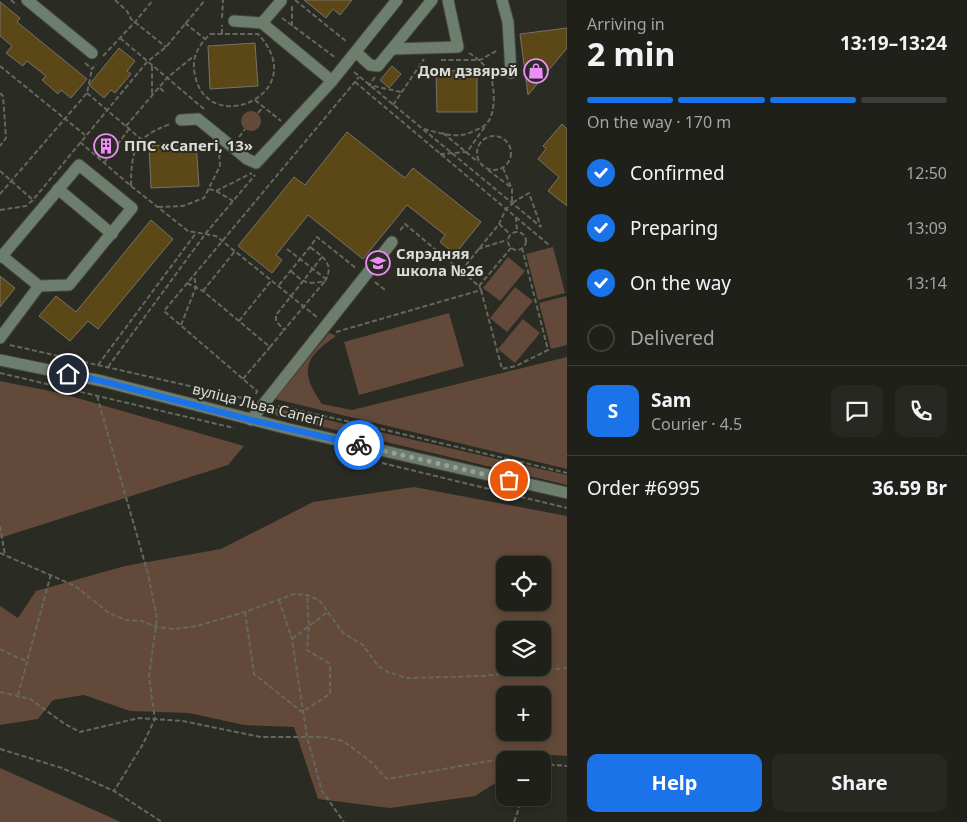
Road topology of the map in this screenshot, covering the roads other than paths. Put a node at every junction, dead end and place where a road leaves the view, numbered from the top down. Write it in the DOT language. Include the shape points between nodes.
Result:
graph roads {
  1 [pos="26,0"];
  2 [pos="398,0"];
  3 [pos="432,0"];
  4 [pos="448,0"];
  5 [pos="502,0"];
  6 [pos="285,3"];
  7 [pos="234,22"];
  8 [pos="262,23"];
  9 [pos="354,49"];
  10 [pos="392,49"];
  11 [pos="92,53"];
  12 [pos="511,73"];
  13 [pos="332,81"];
  14 [pos="181,120"];
  15 [pos="58,189"];
  16 [pos="112,234"];
  17 [pos="392,242"];
  18 [pos="1,256"];
  19 [pos="39,286"];
  20 [pos="4,342"];
  21 [pos="0,360"];
  22 [pos="251,420"];
  23 [pos="567,493"];
  1 -- 11 [label="street"];
  2 -- 9 [label="street"];
  3 -- 10 [label="street"];
  4 -- 10 [label="street" via="458,46"];
  5 -- 12 [label="street" via="508,22"];
  6 -- 8 [label="street"];
  7 -- 8 [label="street"];
  8 -- 13 [label="street"];
  9 -- 10 [label="street" via="370,65 378,66"];
  9 -- 13 [label="street"];
  13 -- 14 [label="street" via="256,163 198,119"];
  15 -- 16 [label="street"];
  15 -- 16 [label="street" via="79,165 132,208"];
  15 -- 18 [label="street"];
  16 -- 19 [label="street" via="69,285"];
  17 -- 22 [label="street" via="274,392 259,402"];
  18 -- 19 [label="street"];
  19 -- 20 [label="street"];
  21 -- 22 [label="street, вуліца Льва Сапегі" via="102,381"];
  22 -- 23 [label="street, вуліца Льва Сапегі"];
}
